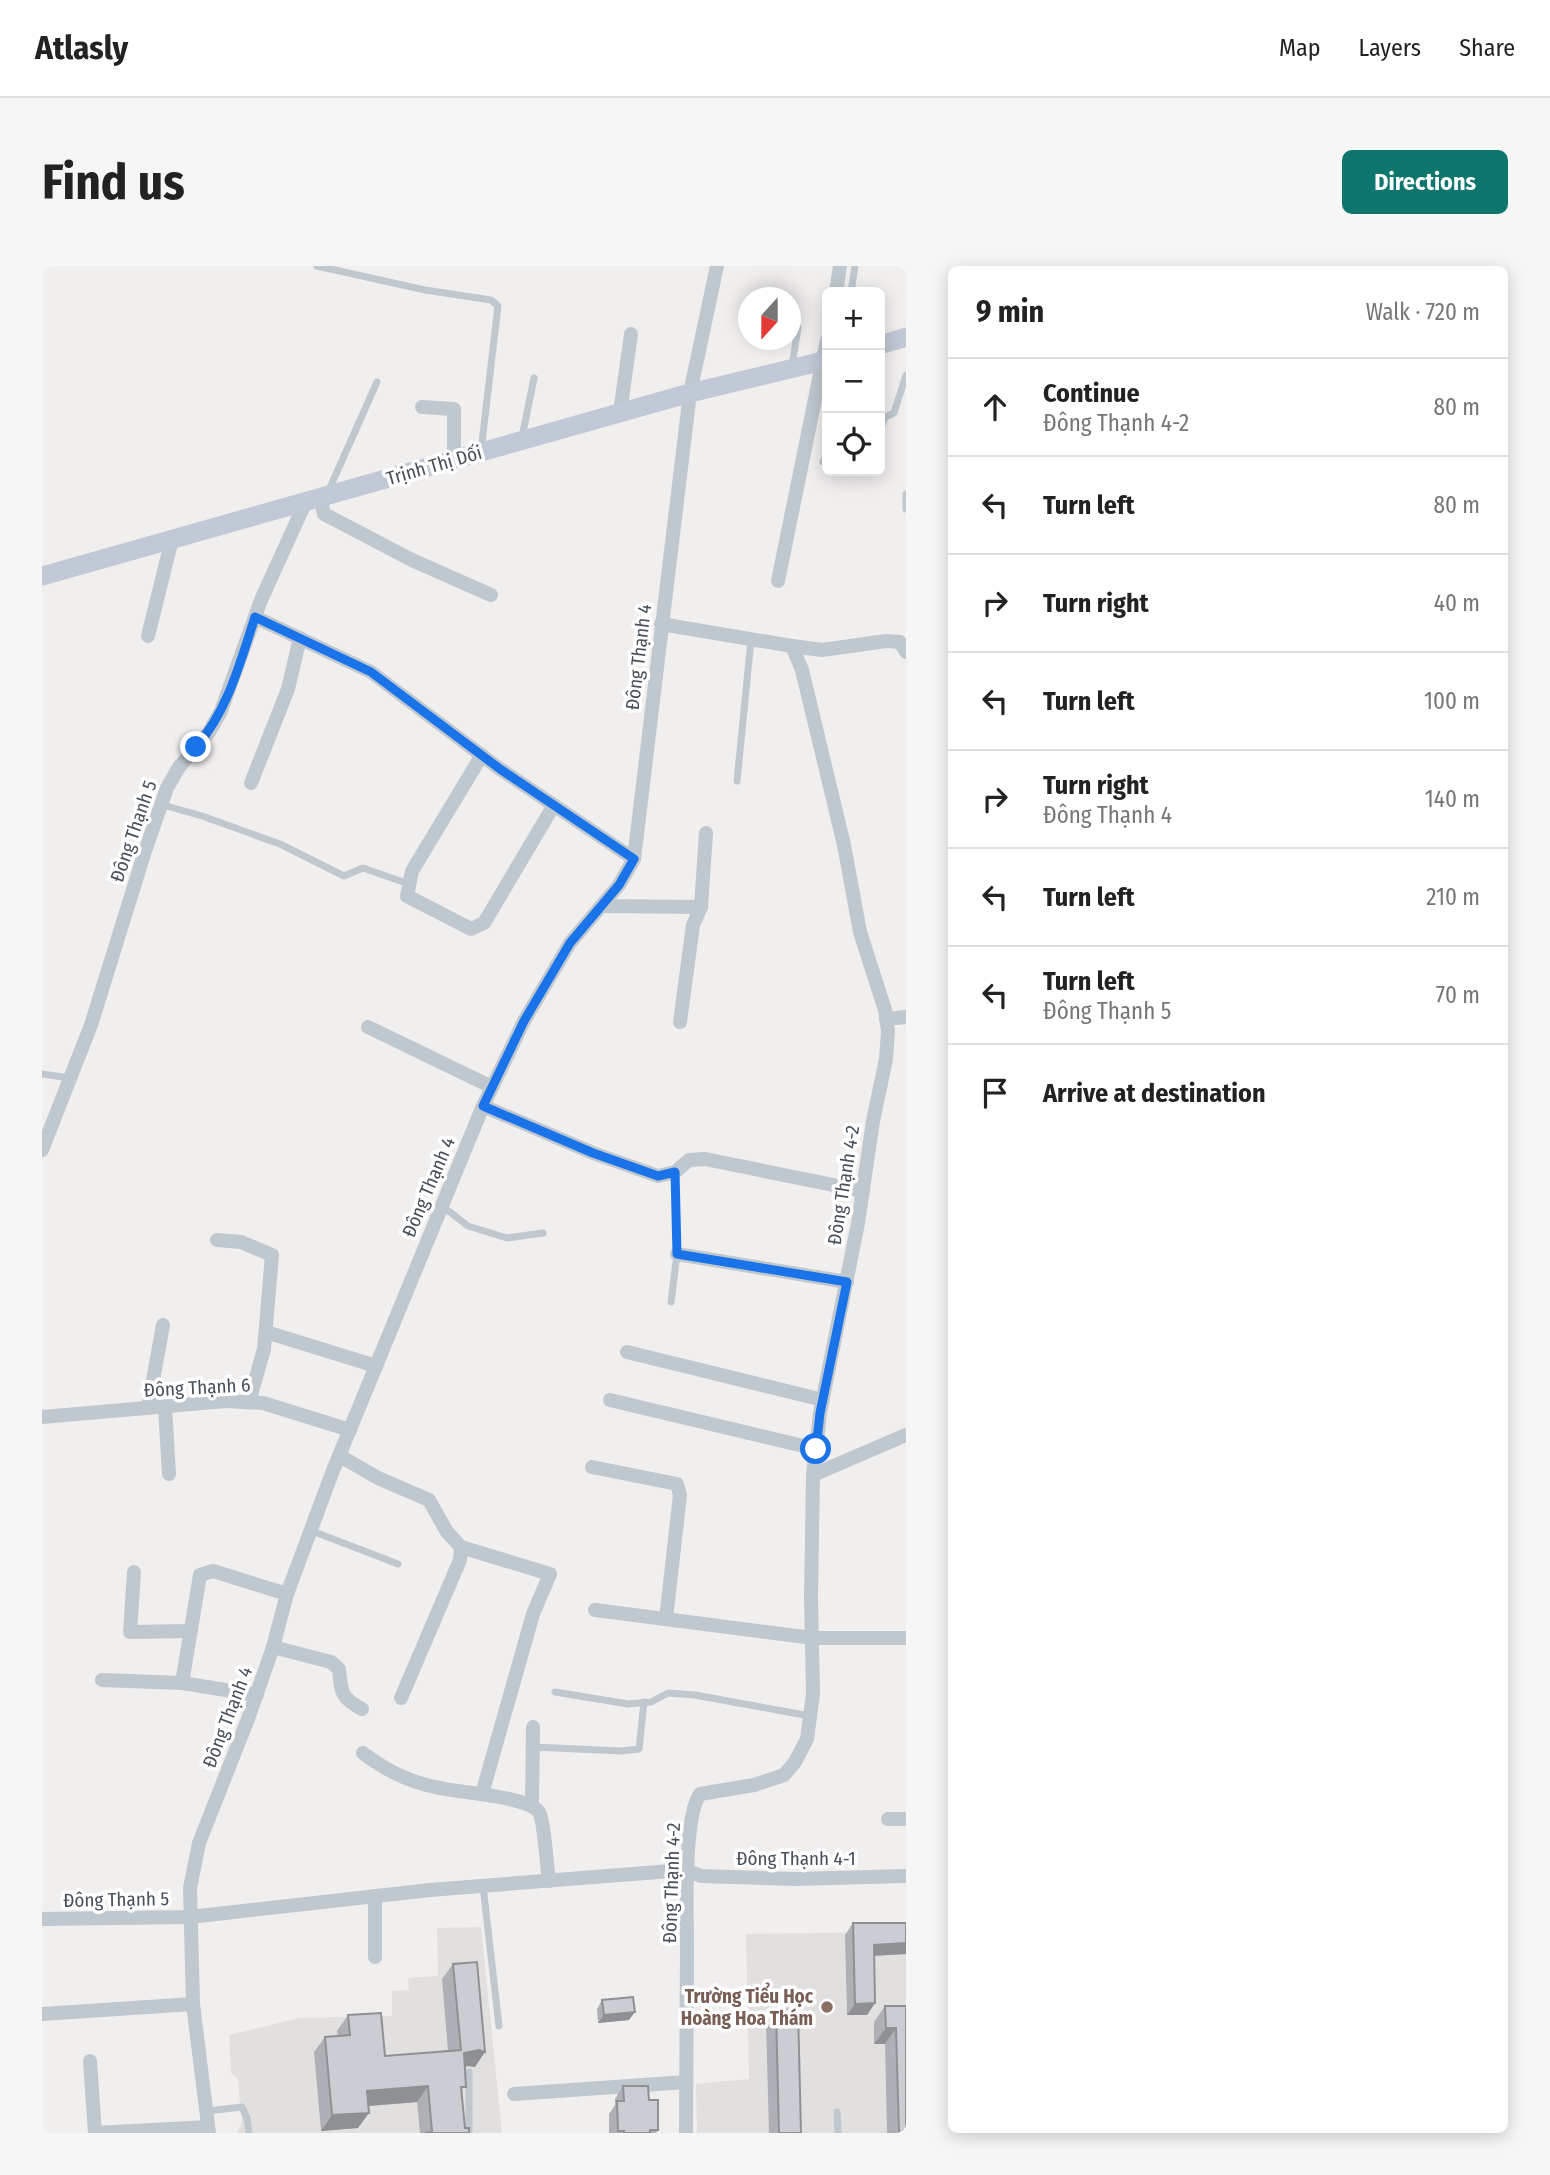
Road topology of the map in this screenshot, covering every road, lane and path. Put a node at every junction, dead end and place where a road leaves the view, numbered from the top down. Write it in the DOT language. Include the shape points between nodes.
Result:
graph roads {
  1 [pos="317,266"];
  2 [pos="717,266"];
  3 [pos="840,266"];
  4 [pos="855,266"];
  5 [pos="837,287"];
  6 [pos="852,287"];
  7 [pos="631,334"];
  8 [pos="906,337"];
  9 [pos="885,343"];
  10 [pos="794,350"];
  11 [pos="822,362"];
  12 [pos="791,369"];
  13 [pos="906,374"];
  14 [pos="822,375"];
  15 [pos="534,377"];
  16 [pos="377,382"];
  17 [pos="690,393"];
  18 [pos="422,407"];
  19 [pos="620,413"];
  20 [pos="885,417"];
  21 [pos="522,441"];
  22 [pos="481,452"];
  23 [pos="454,460"];
  24 [pos="906,494"];
  25 [pos="317,498"];
  26 [pos="906,509"];
  27 [pos="172,539"];
  28 [pos="42,576"];
  29 [pos="778,581"];
  30 [pos="491,595"];
  31 [pos="255,617"];
  32 [pos="661,624"];
  33 [pos="148,636"];
  34 [pos="300,638"];
  35 [pos="751,640"];
  36 [pos="792,646"];
  37 [pos="906,652"];
  38 [pos="482,755"];
  39 [pos="737,781"];
  40 [pos="251,783"];
  41 [pos="163,805"];
  42 [pos="554,805"];
  43 [pos="706,833"];
  44 [pos="634,859"];
  45 [pos="409,884"];
  46 [pos="601,906"];
  47 [pos="701,906"];
  48 [pos="906,1017"];
  49 [pos="886,1019"];
  50 [pos="680,1022"];
  51 [pos="368,1027"];
  52 [pos="42,1074"];
  53 [pos="70,1078"];
  54 [pos="492,1087"];
  55 [pos="483,1106"];
  56 [pos="42,1150"];
  57 [pos="675,1172"];
  58 [pos="863,1191"];
  59 [pos="442,1206"];
  60 [pos="543,1233"];
  61 [pos="217,1240"];
  62 [pos="677,1254"];
  63 [pos="847,1282"];
  64 [pos="671,1302"];
  65 [pos="163,1325"];
  66 [pos="266,1332"];
  67 [pos="627,1352"];
  68 [pos="376,1366"];
  69 [pos="610,1400"];
  70 [pos="822,1400"];
  71 [pos="250,1402"];
  72 [pos="165,1407"];
  73 [pos="148,1408"];
  74 [pos="42,1417"];
  75 [pos="350,1430"];
  76 [pos="906,1435"];
  77 [pos="816,1449"];
  78 [pos="340,1457"];
  79 [pos="592,1467"];
  80 [pos="169,1474"];
  81 [pos="813,1475"];
  82 [pos="312,1531"];
  83 [pos="461,1547"];
  84 [pos="398,1564"];
  85 [pos="134,1572"];
  86 [pos="287,1594"];
  87 [pos="595,1610"];
  88 [pos="666,1619"];
  89 [pos="191,1631"];
  90 [pos="813,1638"];
  91 [pos="906,1638"];
  92 [pos="273,1647"];
  93 [pos="102,1680"];
  94 [pos="182,1683"];
  95 [pos="555,1692"];
  96 [pos="257,1695"];
  97 [pos="401,1698"];
  98 [pos="644,1702"];
  99 [pos="362,1709"];
  100 [pos="810,1716"];
  101 [pos="533,1727"];
  102 [pos="533,1746"];
  103 [pos="363,1753"];
  104 [pos="482,1794"];
  105 [pos="532,1805"];
  106 [pos="888,1819"];
  107 [pos="906,1819"];
  108 [pos="688,1871"];
  109 [pos="906,1876"];
  110 [pos="549,1881"];
  111 [pos="482,1886"];
  112 [pos="375,1896"];
  113 [pos="190,1917"];
  114 [pos="42,1919"];
  115 [pos="375,1957"];
  116 [pos="192,2004"];
  117 [pos="42,2014"];
  118 [pos="499,2026"];
  119 [pos="90,2061"];
  120 [pos="469,2073"];
  121 [pos="686,2082"];
  122 [pos="514,2094"];
  123 [pos="206,2111"];
  124 [pos="837,2112"];
  125 [pos="209,2130"];
  126 [pos="95,2133"];
  127 [pos="248,2133"];
  128 [pos="469,2133"];
  129 [pos="686,2133"];
  130 [pos="838,2133"];
  1 -- 22 [label="lane" via="491,300 498,306"];
  2 -- 17 [label="street, Đông Thạnh 4"];
  3 -- 5 [label="street"];
  4 -- 6 [label="lane"];
  7 -- 19 [label="street"];
  8 -- 9 [label="main road"];
  10 -- 12 [label="lane"];
  11 -- 12 [label="main road, Trịnh Thị Dối"];
  12 -- 17 [label="main road, Trịnh Thị Dối"];
  13 -- 20 [label="lane" via="894,413"];
  14 -- 29 [label="street"];
  15 -- 21 [label="lane"];
  16 -- 25 [label="lane"];
  17 -- 19 [label="main road, Trịnh Thị Dối"];
  17 -- 32 [label="street, Đông Thạnh 4"];
  18 -- 23 [label="street" via="454,409"];
  19 -- 21 [label="main road, Trịnh Thị Dối"];
  21 -- 22 [label="main road, Trịnh Thị Dối"];
  22 -- 23 [label="main road, Trịnh Thị Dối"];
  23 -- 25 [label="main road, Trịnh Thị Dối"];
  24 -- 26 [label="lane"];
  25 -- 27 [label="main road, Trịnh Thị Dối"];
  25 -- 30 [label="street" via="324,514"];
  25 -- 31 [label="street, Đông Thạnh 5"];
  27 -- 28 [label="main road, Trịnh Thị Dối"];
  27 -- 33 [label="street"];
  31 -- 34 [label="street"];
  31 -- 41 [label="street, Đông Thạnh 5" via="222,710 179,767"];
  32 -- 35 [label="street"];
  32 -- 44 [label="street, Đông Thạnh 4"];
  34 -- 38 [label="street" via="371,672"];
  34 -- 40 [label="street" via="288,688"];
  35 -- 36 [label="street"];
  35 -- 39 [label="lane"];
  36 -- 37 [label="street" via="822,650 886,641 900,642"];
  36 -- 49 [label="street, Đông Thạnh 4-2" via="802,670 844,845 860,932"];
  38 -- 42 [label="street"];
  38 -- 45 [label="street" via="412,871"];
  41 -- 45 [label="lane" via="281,844 344,876 363,868"];
  41 -- 53 [label="street, Đông Thạnh 5"];
  42 -- 44 [label="street"];
  42 -- 45 [label="street" via="484,923 471,929 407,896"];
  43 -- 47 [label="street"];
  44 -- 46 [label="street, Đông Thạnh 4"];
  46 -- 47 [label="street"];
  46 -- 54 [label="street, Đông Thạnh 4" via="570,943"];
  47 -- 50 [label="street" via="693,925"];
  48 -- 49 [label="street"];
  49 -- 58 [label="street, Đông Thạnh 4-2" via="886,1059"];
  51 -- 54 [label="street"];
  52 -- 53 [label="lane"];
  53 -- 56 [label="street, Đông Thạnh 5"];
  54 -- 55 [label="street, Đông Thạnh 4"];
  55 -- 57 [label="street" via="658,1176"];
  55 -- 59 [label="street, Đông Thạnh 4"];
  57 -- 58 [label="street" via="689,1160 705,1159"];
  57 -- 62 [label="lane"];
  58 -- 63 [label="street, Đông Thạnh 4-2"];
  59 -- 60 [label="lane" via="468,1226 507,1238"];
  59 -- 68 [label="street, Đông Thạnh 4"];
  61 -- 66 [label="street" via="241,1242 272,1255"];
  62 -- 63 [label="street"];
  62 -- 64 [label="lane"];
  63 -- 70 [label="street, Đông Thạnh 4-2"];
  65 -- 73 [label="street"];
  66 -- 68 [label="street"];
  66 -- 71 [label="street"];
  67 -- 70 [label="street"];
  68 -- 75 [label="street, Đông Thạnh 4"];
  69 -- 77 [label="street"];
  70 -- 77 [label="street, Đông Thạnh 4-2"];
  71 -- 72 [label="street, Đông Thạnh 6"];
  71 -- 75 [label="street, Đông Thạnh 6"];
  72 -- 73 [label="street, Đông Thạnh 6"];
  72 -- 80 [label="street"];
  73 -- 74 [label="street, Đông Thạnh 6"];
  75 -- 78 [label="street, Đông Thạnh 4"];
  76 -- 81 [label="street"];
  77 -- 81 [label="street, Đông Thạnh 4-2"];
  78 -- 82 [label="street, Đông Thạnh 4"];
  78 -- 83 [label="street" via="429,1500"];
  79 -- 88 [label="street" via="677,1484 680,1495"];
  81 -- 90 [label="street, Đông Thạnh 4-2"];
  82 -- 84 [label="lane"];
  82 -- 86 [label="street, Đông Thạnh 4"];
  83 -- 97 [label="street" via="460,1560"];
  83 -- 104 [label="street" via="550,1574 533,1614"];
  85 -- 89 [label="street" via="130,1632"];
  86 -- 89 [label="street" via="213,1572 200,1575"];
  86 -- 92 [label="street, Đông Thạnh 4"];
  87 -- 88 [label="street"];
  88 -- 90 [label="street"];
  89 -- 94 [label="street"];
  90 -- 91 [label="street"];
  90 -- 100 [label="street, Đông Thạnh 4-2"];
  92 -- 96 [label="street, Đông Thạnh 4"];
  92 -- 99 [label="street" via="331,1662 339,1669 340,1688 347,1701"];
  93 -- 94 [label="street"];
  94 -- 96 [label="street"];
  95 -- 98 [label="lane" via="628,1704"];
  96 -- 113 [label="street, Đông Thạnh 4" via="199,1843 190,1888"];
  98 -- 100 [label="lane" via="668,1693 695,1695"];
  98 -- 102 [label="lane" via="639,1749"];
  100 -- 108 [label="street, Đông Thạnh 4-2" via="807,1739 784,1775 700,1794 695,1800"];
  101 -- 102 [label="street"];
  102 -- 105 [label="street"];
  103 -- 104 [label="street" via="415,1781"];
  104 -- 105 [label="street"];
  105 -- 110 [label="street" via="540,1814"];
  106 -- 107 [label="street"];
  108 -- 109 [label="street, Đông Thạnh 4-1" via="701,1876 794,1879"];
  108 -- 110 [label="street, Đông Thạnh 4-1"];
  108 -- 121 [label="street, Đông Thạnh 4-2"];
  110 -- 111 [label="street, Đông Thạnh 4-1"];
  111 -- 112 [label="street, Đông Thạnh 5"];
  111 -- 118 [label="lane"];
  112 -- 113 [label="street, Đông Thạnh 5"];
  112 -- 115 [label="street"];
  113 -- 114 [label="street, Đông Thạnh 5"];
  113 -- 116 [label="street, Đông Thạnh 4"];
  116 -- 117 [label="street"];
  116 -- 123 [label="street, Đông Thạnh 4"];
  119 -- 126 [label="street"];
  120 -- 128 [label="lane"];
  121 -- 122 [label="street"];
  121 -- 129 [label="street, Đông Thạnh 4-2"];
  123 -- 125 [label="street, Đông Thạnh 4"];
  123 -- 127 [label="lane" via="242,2107"];
  124 -- 130 [label="lane"];
  125 -- 126 [label="street"];
}
